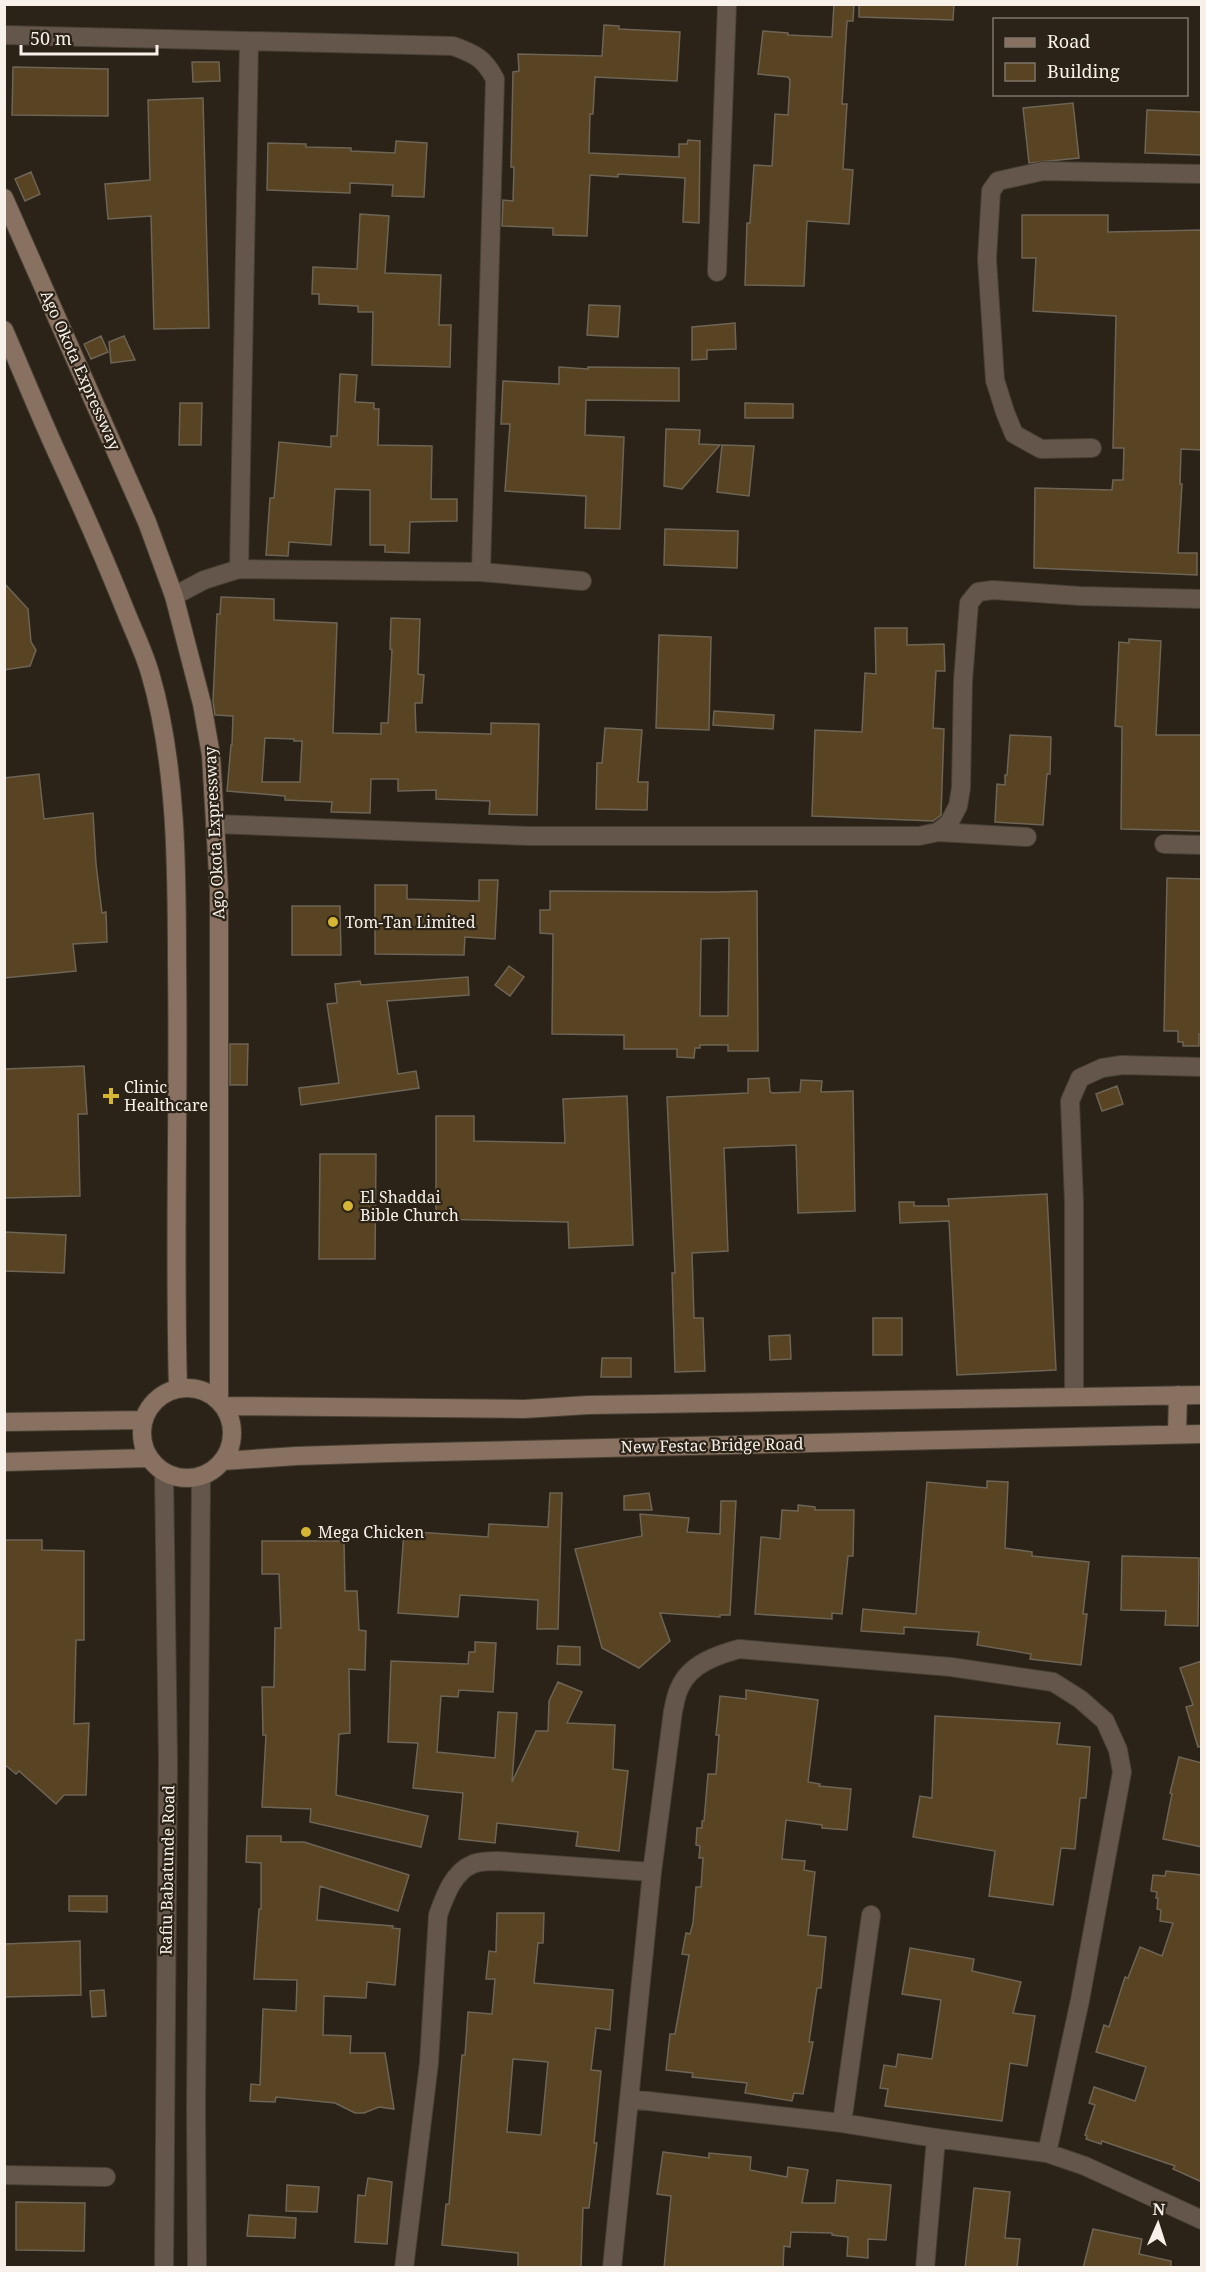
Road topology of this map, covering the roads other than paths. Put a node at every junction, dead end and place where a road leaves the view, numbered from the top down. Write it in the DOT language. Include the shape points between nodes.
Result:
graph roads {
  1 [pos="727,4"];
  2 [pos="4,35"];
  3 [pos="249,42"];
  4 [pos="1202,174"];
  5 [pos="4,198"];
  6 [pos="717,272"];
  7 [pos="4,330"];
  8 [pos="1092,448"];
  9 [pos="239,569"];
  10 [pos="481,572"];
  11 [pos="582,580"];
  12 [pos="174,596"];
  13 [pos="1202,599"];
  14 [pos="215,824"];
  15 [pos="938,832"];
  16 [pos="1027,837"];
  17 [pos="1164,844"];
  18 [pos="1202,845"];
  19 [pos="1202,1067"];
  20 [pos="178,1388"];
  21 [pos="1178,1395"];
  22 [pos="1202,1395"];
  23 [pos="1074,1396"];
  24 [pos="222,1403"];
  25 [pos="143,1420"];
  26 [pos="4,1422"];
  27 [pos="1177,1434"];
  28 [pos="1202,1434"];
  29 [pos="149,1458"];
  30 [pos="223,1461"];
  31 [pos="4,1462"];
  32 [pos="164,1472"];
  33 [pos="201,1476"];
  34 [pos="652,1872"];
  35 [pos="872,1915"];
  36 [pos="630,2100"];
  37 [pos="842,2123"];
  38 [pos="936,2138"];
  39 [pos="1047,2153"];
  40 [pos="4,2175"];
  41 [pos="106,2178"];
  42 [pos="1202,2220"];
  43 [pos="164,2268"];
  44 [pos="197,2268"];
  45 [pos="404,2268"];
  46 [pos="612,2268"];
  47 [pos="925,2268"];
  1 -- 6 [label="street"];
  2 -- 3 [label="street"];
  3 -- 9 [label="street"];
  3 -- 10 [label="street" via="453,46 480,58 495,79"];
  4 -- 8 [label="street" via="1042,171 998,181 991,191 987,259 991,342 995,380 1005,412 1014,434 1041,449"];
  5 -- 12 [label="main road, Ago Okota Expressway" via="147,522"];
  7 -- 20 [label="main road" via="140,645 163,730 176,892"];
  9 -- 10 [label="street"];
  9 -- 12 [label="street" via="204,580"];
  10 -- 11 [label="street"];
  12 -- 14 [label="main road, Ago Okota Expressway" via="212,755"];
  13 -- 15 [label="street" via="978,592 969,603 961,788 958,806 949,823"];
  14 -- 15 [label="street" via="529,836 907,837"];
  14 -- 24 [label="main road, Ago Okota Expressway" via="219,901"];
  15 -- 16 [label="street"];
  17 -- 18 [label="street"];
  19 -- 23 [label="street" via="1102,1068 1080,1078 1070,1101"];
  20 -- 24 [label="main road" via="200,1389"];
  20 -- 25 [label="main road" via="163,1394"];
  21 -- 22 [label="main road"];
  21 -- 23 [label="main road"];
  21 -- 27 [label="main road"];
  23 -- 24 [label="main road" via="524,1408"];
  24 -- 30 [label="main road" via="232,1424 232,1443"];
  25 -- 26 [label="main road"];
  25 -- 29 [label="main road" via="142,1440"];
  27 -- 28 [label="main road, New Festac Bridge Road"];
  27 -- 30 [label="main road, New Festac Bridge Road" via="355,1454"];
  29 -- 31 [label="main road"];
  29 -- 32 [label="main road"];
  30 -- 33 [label="main road"];
  32 -- 33 [label="main road" via="176,1477"];
  32 -- 43 [label="street, Rafiu Babatunde Road" via="168,1760"];
  33 -- 44 [label="street, Rafiu Babatunde Road"];
  34 -- 36 [label="street"];
  34 -- 39 [label="street" via="673,1711 680,1685 694,1669 715,1655 740,1649 951,1667 1053,1682 1080,1699 1105,1721 1118,1750 1122,1772"];
  34 -- 45 [label="street" via="498,1861 473,1863 456,1876 438,1915 429,2063"];
  35 -- 37 [label="street"];
  36 -- 37 [label="street"];
  36 -- 46 [label="street"];
  37 -- 38 [label="street"];
  38 -- 39 [label="street"];
  38 -- 47 [label="street"];
  39 -- 42 [label="street" via="1085,2166"];
  40 -- 41 [label="street"];
}
